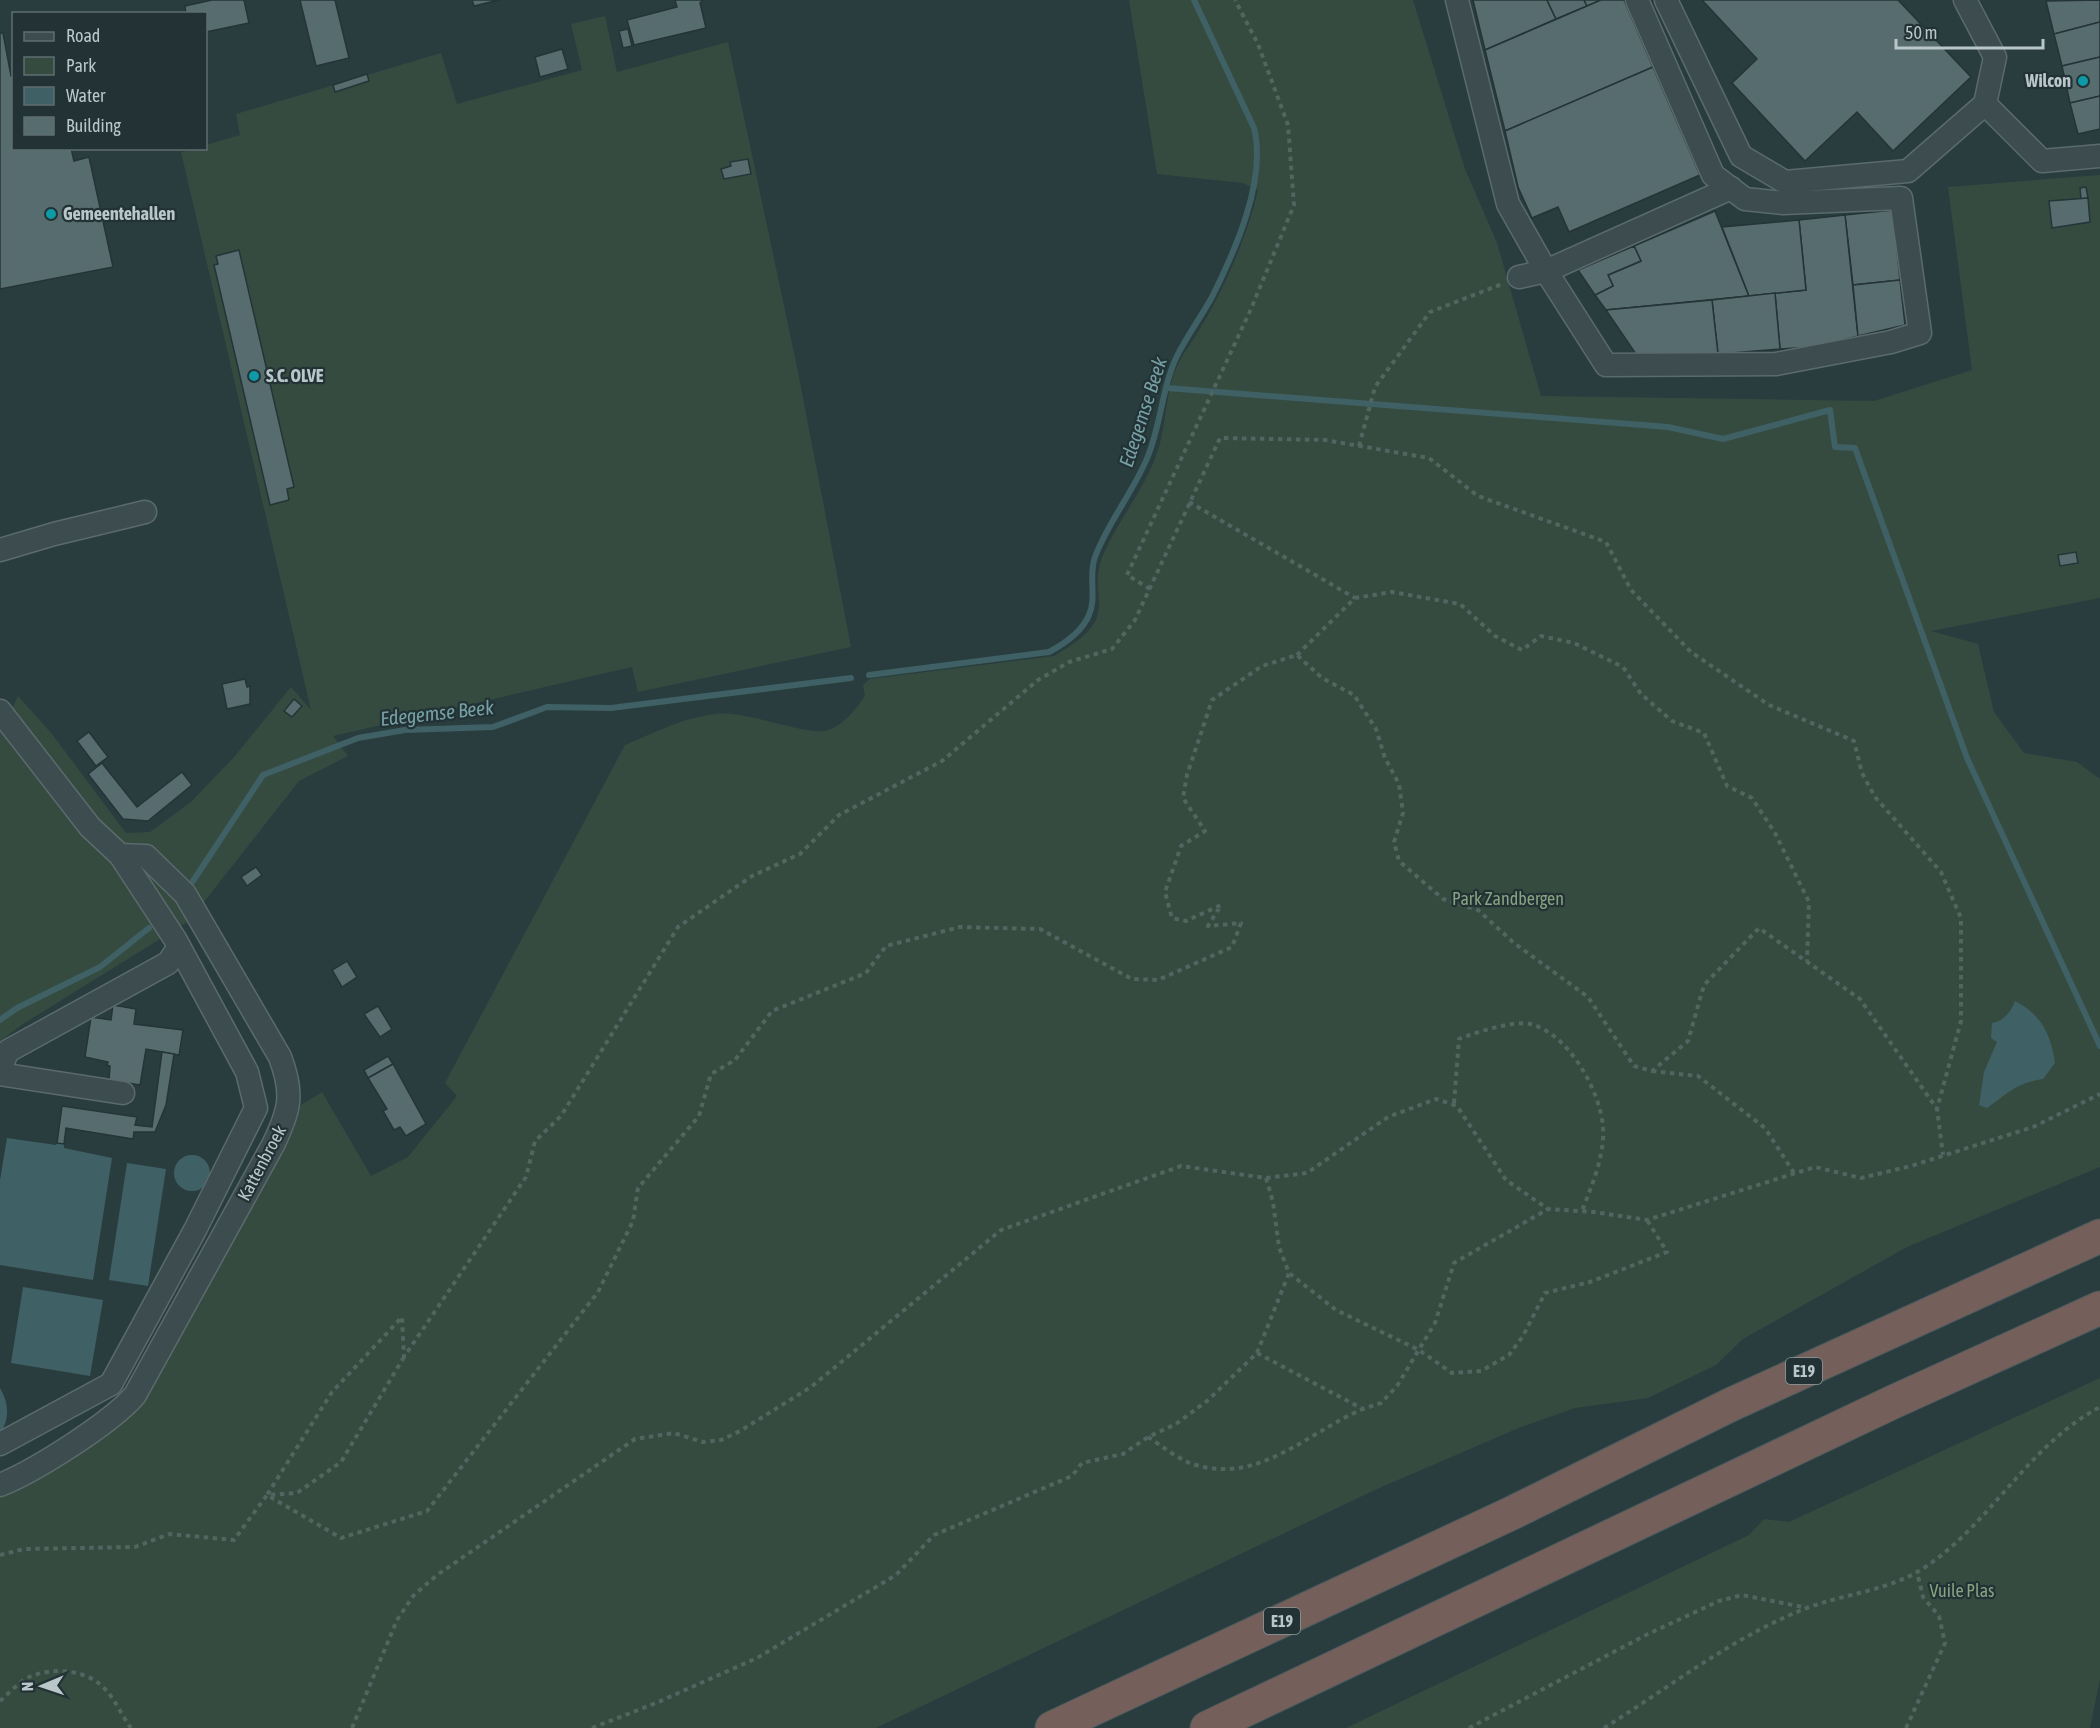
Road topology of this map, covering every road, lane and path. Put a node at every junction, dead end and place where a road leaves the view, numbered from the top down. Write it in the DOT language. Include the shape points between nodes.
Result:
graph roads {
  1 [pos="1235,0"];
  2 [pos="1457,0"];
  3 [pos="1637,0"];
  4 [pos="1666,0"];
  5 [pos="1965,0"];
  6 [pos="1986,104"];
  7 [pos="2100,156"];
  8 [pos="1731,188"];
  9 [pos="1546,271"];
  10 [pos="1519,277"];
  11 [pos="1359,446"];
  12 [pos="1189,502"];
  13 [pos="145,512"];
  14 [pos="0,550"];
  15 [pos="1150,589"];
  16 [pos="1356,598"];
  17 [pos="1297,655"];
  18 [pos="0,711"];
  19 [pos="120,855"];
  20 [pos="179,947"];
  21 [pos="1807,962"];
  22 [pos="0,1068"];
  23 [pos="1652,1071"];
  24 [pos="0,1074"];
  25 [pos="123,1093"];
  26 [pos="2100,1094"];
  27 [pos="1454,1103"];
  28 [pos="1937,1109"];
  29 [pos="1943,1155"];
  30 [pos="1794,1173"];
  31 [pos="1266,1178"];
  32 [pos="1548,1209"];
  33 [pos="1582,1211"];
  34 [pos="1647,1220"];
  35 [pos="2100,1236"];
  36 [pos="1289,1273"];
  37 [pos="2100,1308"];
  38 [pos="1419,1350"];
  39 [pos="1257,1353"];
  40 [pos="404,1356"];
  41 [pos="2100,1407"];
  42 [pos="1364,1409"];
  43 [pos="1148,1437"];
  44 [pos="0,1444"];
  45 [pos="0,1485"];
  46 [pos="267,1495"];
  47 [pos="0,1555"];
  48 [pos="1917,1572"];
  49 [pos="1808,1608"];
  50 [pos="0,1701"];
  51 [pos="130,1728"];
  52 [pos="352,1728"];
  53 [pos="592,1728"];
  54 [pos="1052,1728"];
  55 [pos="1207,1728"];
  56 [pos="1469,1728"];
  57 [pos="1604,1728"];
  58 [pos="1906,1728"];
  1 -- 15 [label="path" via="1258,44 1288,125 1294,205 1251,309 1127,575"];
  2 -- 9 [label="street" via="1508,204"];
  3 -- 8 [label="street" via="1713,175"];
  4 -- 6 [label="street" via="1741,156 1785,182 1908,171"];
  5 -- 6 [label="street" via="1995,57"];
  6 -- 7 [label="street" via="2042,161"];
  8 -- 9 [label="street"];
  8 -- 9 [label="street" via="1745,199 1784,203 1901,198 1920,333 1776,364 1606,365"];
  9 -- 10 [label="street"];
  10 -- 11 [label="path" via="1430,312 1375,387"];
  11 -- 12 [label="path" via="1325,440 1220,438"];
  11 -- 28 [label="path" via="1429,458 1478,496 1606,542 1631,590 1691,652 1769,705 1854,741 1862,772 1875,797 1941,872 1961,918 1961,1021"];
  12 -- 15 [label="path"];
  12 -- 16 [label="path"];
  13 -- 14 [label="street"];
  15 -- 40 [label="path" via="1135,620 1113,650 1069,662 1038,680 942,760 839,816 800,854 752,876 678,927 561,1116 535,1141 526,1177"];
  16 -- 17 [label="path"];
  16 -- 21 [label="path" via="1392,592 1460,604 1496,636 1522,650 1541,636 1574,643 1623,667 1641,694 1672,721 1704,733 1727,786 1752,798 1775,833 1809,902"];
  17 -- 23 [label="path" via="1322,678 1354,695 1376,729 1399,784 1403,813 1394,843 1399,861 1443,899 1478,910 1514,943 1588,997 1634,1066"];
  17 -- 46 [label="path" via="1262,666 1212,700 1187,775 1183,798 1205,831 1181,846 1165,892 1172,918 1186,921 1221,905 1208,926 1241,923 1232,947 1158,980 1132,979 1040,929 960,927 886,946 866,974 772,1011 735,1060 711,1074 699,1116 638,1188 633,1221 598,1292 428,1510 340,1538"];
  18 -- 19 [label="street" via="90,827"];
  19 -- 20 [label="street"];
  19 -- 45 [label="street, Kattenbroek" via="146,856 185,894 280,1057 290,1082 288,1113 135,1395 113,1416 44,1462"];
  20 -- 22 [label="street" via="168,963 8,1051"];
  20 -- 44 [label="street" via="247,1072 256,1108 111,1384"];
  21 -- 23 [label="path" via="1759,928 1704,985 1688,1041"];
  21 -- 28 [label="path" via="1860,999"];
  23 -- 30 [label="path" via="1698,1076 1765,1128"];
  24 -- 25 [label="street"];
  26 -- 29 [label="path" via="2033,1127"];
  27 -- 31 [label="path" via="1436,1100 1388,1117 1307,1173"];
  27 -- 32 [label="path" via="1506,1179"];
  27 -- 33 [label="path" via="1459,1039 1478,1030 1529,1023 1555,1035 1591,1081 1603,1127 1599,1165"];
  28 -- 29 [label="path"];
  29 -- 30 [label="path" via="1861,1178 1815,1167"];
  30 -- 34 [label="path"];
  31 -- 36 [label="path" via="1279,1247"];
  31 -- 52 [label="path" via="1181,1166 1001,1230 811,1387 740,1431 721,1440 703,1442 675,1433 635,1439 436,1575 413,1596 397,1620"];
  32 -- 33 [label="path"];
  32 -- 38 [label="path" via="1454,1263 1435,1323"];
  33 -- 34 [label="path"];
  34 -- 38 [label="path" via="1667,1252 1600,1279 1545,1293 1509,1355 1481,1371 1452,1373"];
  35 -- 54 [label="highway, E19" via="1741,1401"];
  36 -- 38 [label="path" via="1336,1310"];
  36 -- 39 [label="path"];
  37 -- 55 [label="highway" via="1893,1402"];
  38 -- 42 [label="path" via="1397,1386 1381,1403"];
  39 -- 42 [label="path"];
  39 -- 43 [label="path" via="1207,1401 1176,1424"];
  40 -- 46 [label="path" via="341,1462 297,1493"];
  40 -- 46 [label="path" via="402,1317 332,1392"];
  41 -- 48 [label="path" via="2061,1435 2027,1466 1979,1522"];
  42 -- 43 [label="path" via="1335,1421 1260,1465 1230,1469 1195,1465"];
  43 -- 53 [label="path" via="1123,1454 1082,1463 1072,1476 934,1535 896,1575 757,1658"];
  46 -- 47 [label="path" via="234,1540 169,1534 135,1546 24,1549"];
  48 -- 49 [label="path" via="1880,1588"];
  48 -- 58 [label="path" via="1923,1597 1939,1616 1945,1643"];
  49 -- 56 [label="path" via="1742,1595 1719,1601"];
  49 -- 57 [label="path" via="1760,1630"];
  50 -- 51 [label="path" via="27,1678 66,1671 85,1676 104,1688"];
}
